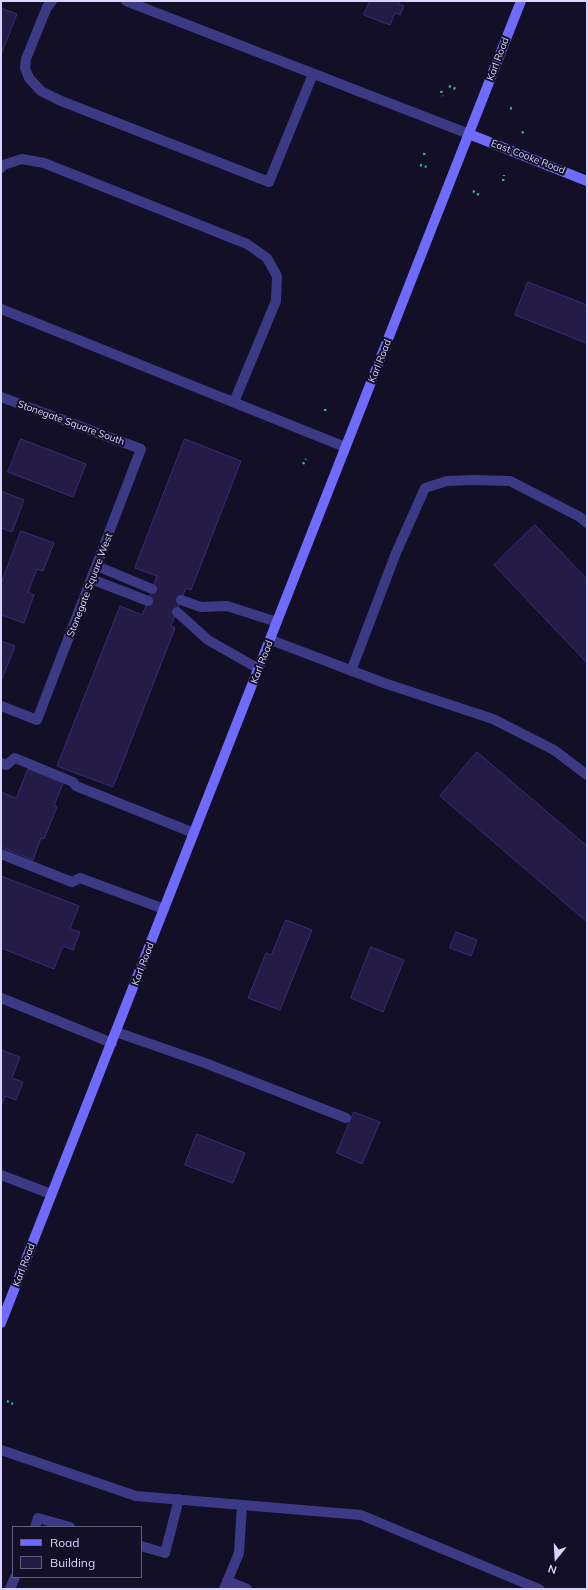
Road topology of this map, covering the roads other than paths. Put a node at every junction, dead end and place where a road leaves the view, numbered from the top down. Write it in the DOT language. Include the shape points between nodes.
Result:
graph roads {
  1 [pos="52,1"];
  2 [pos="126,1"];
  3 [pos="521,1"];
  4 [pos="313,74"];
  5 [pos="469,134"];
  6 [pos="1,168"];
  7 [pos="587,180"];
  8 [pos="1,309"];
  9 [pos="1,397"];
  10 [pos="234,402"];
  11 [pos="345,447"];
  12 [pos="141,449"];
  13 [pos="587,523"];
  14 [pos="97,566"];
  15 [pos="91,580"];
  16 [pos="152,589"];
  17 [pos="181,600"];
  18 [pos="148,601"];
  19 [pos="177,612"];
  20 [pos="278,622"];
  21 [pos="271,640"];
  22 [pos="259,669"];
  23 [pos="351,671"];
  24 [pos="1,706"];
  25 [pos="1,763"];
  26 [pos="587,775"];
  27 [pos="194,834"];
  28 [pos="1,854"];
  29 [pos="164,909"];
  30 [pos="1,998"];
  31 [pos="116,1032"];
  32 [pos="112,1043"];
  33 [pos="346,1118"];
  34 [pos="1,1175"];
  35 [pos="51,1194"];
  36 [pos="1,1323"];
  37 [pos="1,1450"];
  38 [pos="179,1499"];
  39 [pos="242,1505"];
  40 [pos="35,1526"];
  41 [pos="66,1526"];
  42 [pos="142,1546"];
  43 [pos="15,1578"];
  44 [pos="226,1585"];
  45 [pos="10,1589"];
  46 [pos="247,1589"];
  47 [pos="539,1589"];
  1 -- 4 [label="lane" via="46,7 26,59 25,68 29,78 41,91 269,182"];
  2 -- 4 [label="lane"];
  3 -- 5 [label="main road, Karl Road"];
  4 -- 5 [label="lane"];
  5 -- 7 [label="main road, East Cooke Road"];
  5 -- 11 [label="main road, Karl Road"];
  6 -- 10 [label="lane" via="22,159 44,163 247,244 267,258 277,276 276,301"];
  8 -- 10 [label="lane"];
  9 -- 12 [label="lane, Stonegate Square South"];
  10 -- 11 [label="lane"];
  11 -- 20 [label="main road, Karl Road"];
  12 -- 14 [label="lane, Stonegate Square West"];
  13 -- 23 [label="lane" via="510,481 447,481 425,488 396,553"];
  14 -- 15 [label="lane, Stonegate Square West"];
  14 -- 16 [label="lane"];
  15 -- 18 [label="lane"];
  15 -- 24 [label="lane, Stonegate Square West" via="37,720"];
  17 -- 20 [label="lane" via="201,607 227,606"];
  19 -- 22 [label="lane" via="208,640"];
  20 -- 21 [label="main road, Karl Road"];
  21 -- 22 [label="main road, Karl Road"];
  21 -- 23 [label="lane"];
  22 -- 27 [label="main road, Karl Road"];
  23 -- 26 [label="lane" via="493,719 554,750"];
  25 -- 27 [label="lane" via="6,765 15,758"];
  27 -- 29 [label="main road, Karl Road"];
  28 -- 29 [label="lane" via="72,882 80,878"];
  29 -- 31 [label="main road, Karl Road"];
  30 -- 32 [label="lane"];
  31 -- 32 [label="main road, Karl Road"];
  31 -- 33 [label="lane" via="205,1063"];
  32 -- 35 [label="main road, Karl Road"];
  34 -- 35 [label="lane"];
  35 -- 36 [label="main road, Karl Road"];
  37 -- 38 [label="lane" via="136,1496"];
  38 -- 39 [label="lane"];
  38 -- 42 [label="lane" via="165,1553"];
  39 -- 44 [label="lane" via="238,1553"];
  39 -- 47 [label="lane" via="361,1515"];
  40 -- 41 [label="lane" via="38,1518"];
  43 -- 45 [label="lane"];
  44 -- 46 [label="lane"];
}
